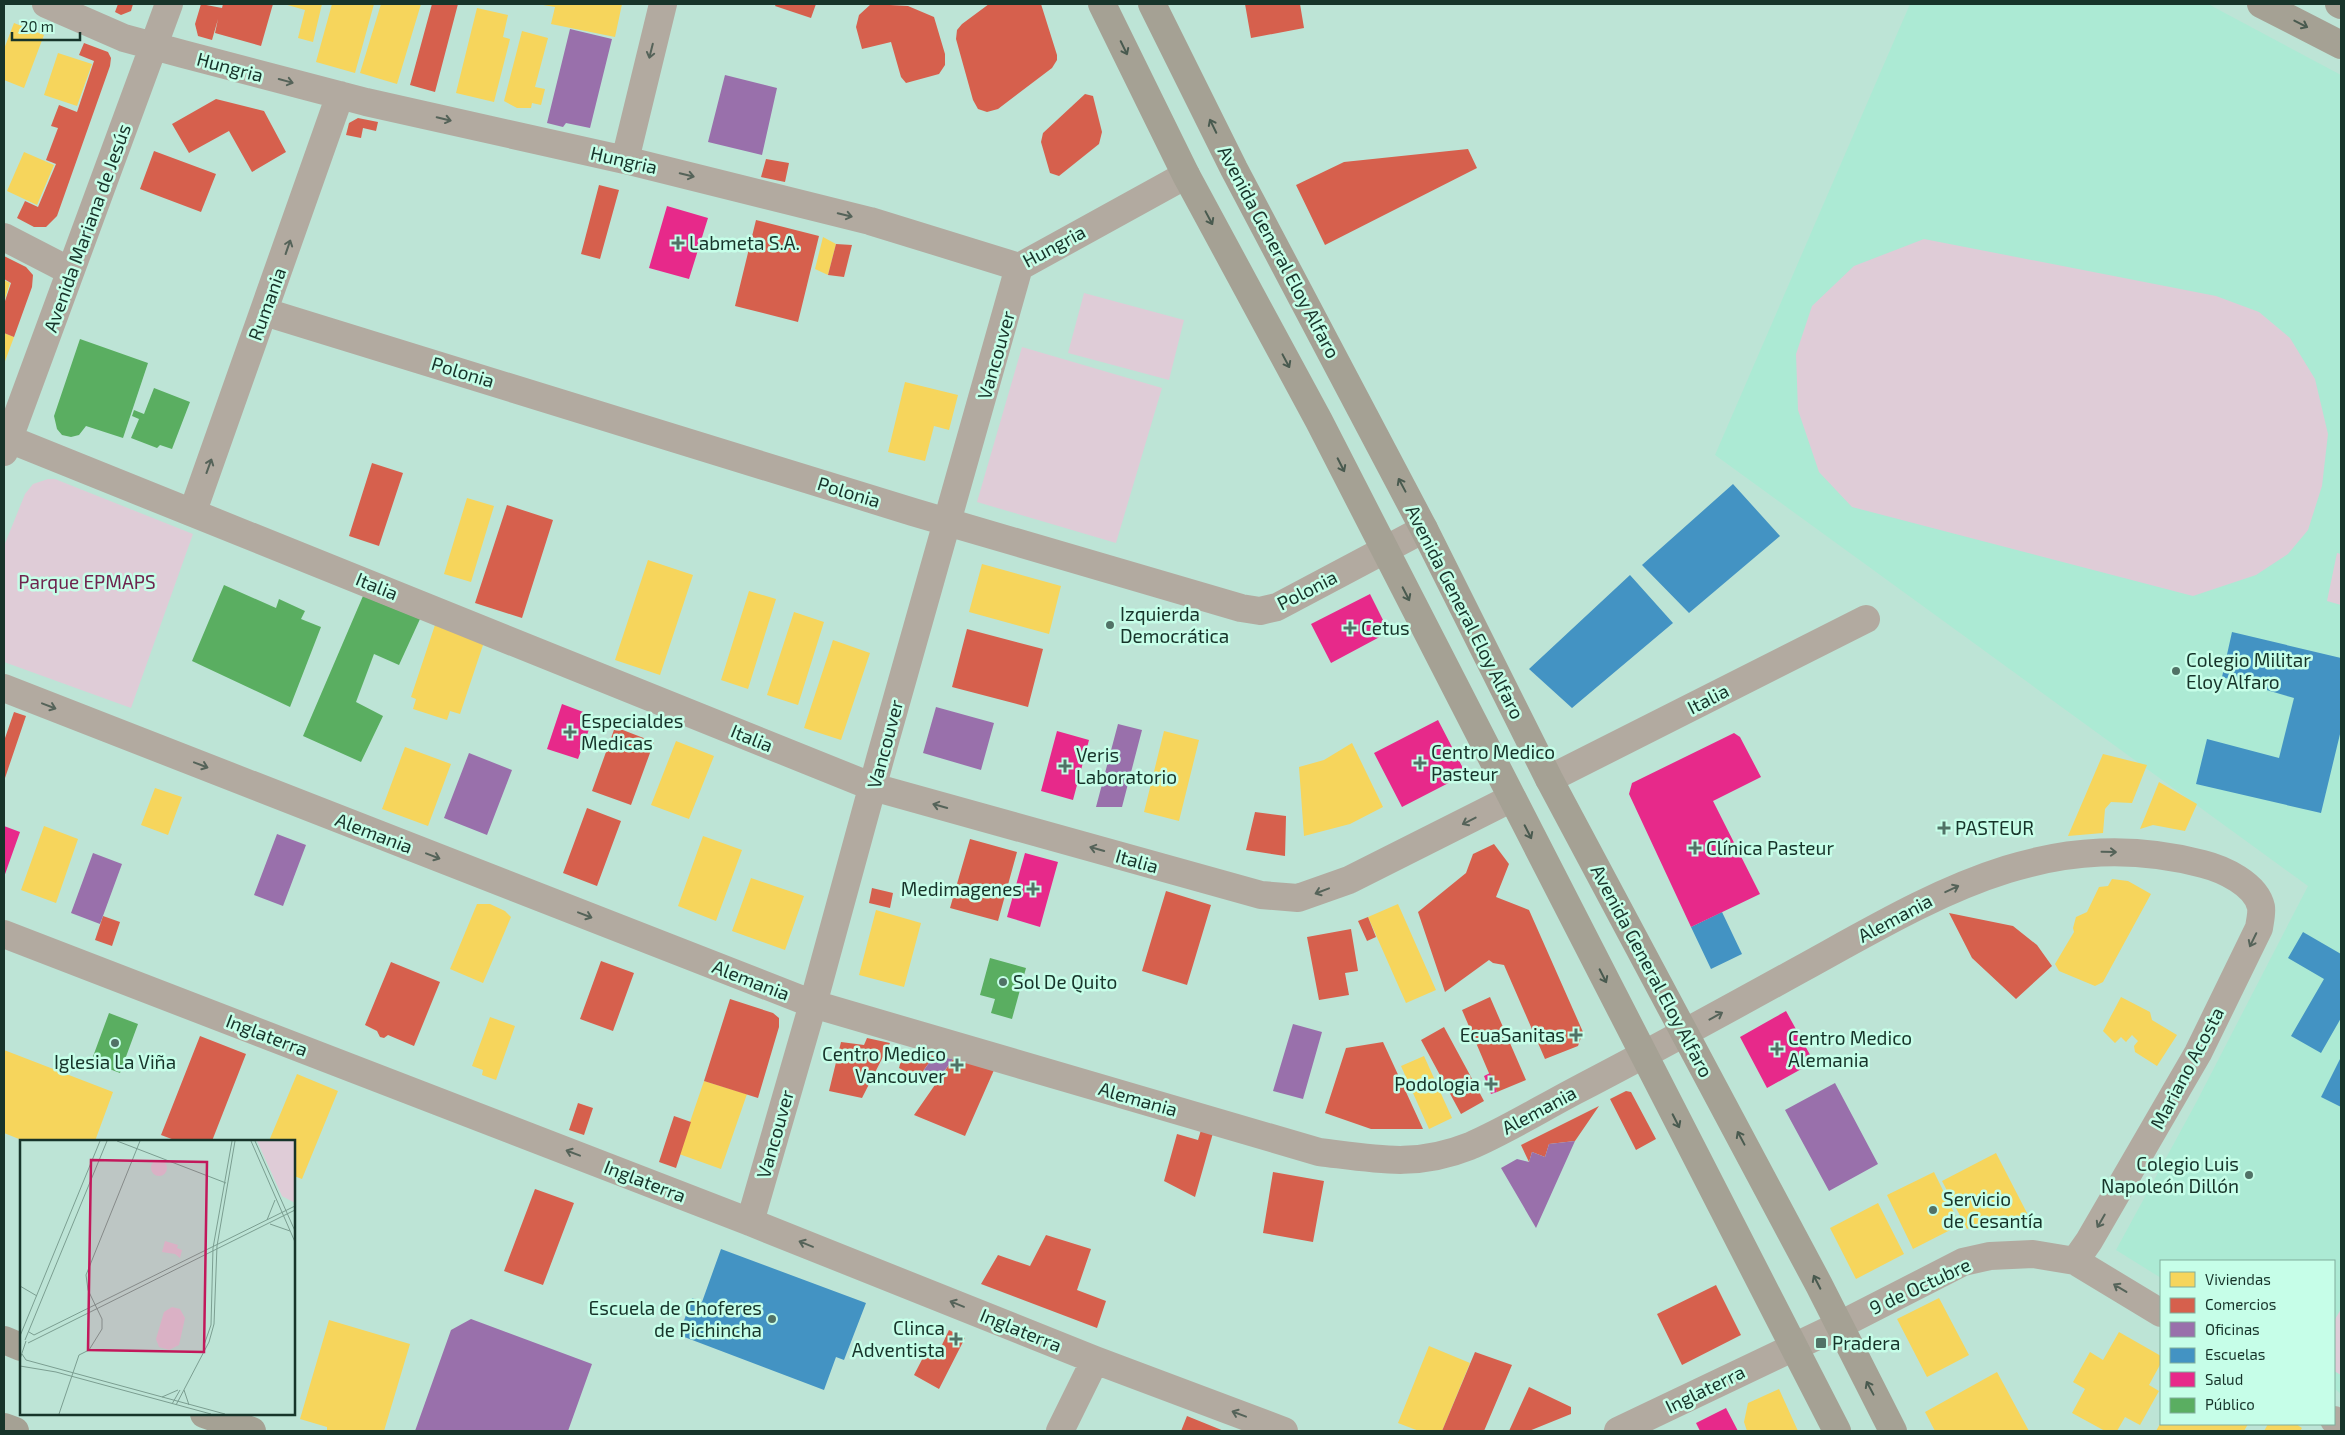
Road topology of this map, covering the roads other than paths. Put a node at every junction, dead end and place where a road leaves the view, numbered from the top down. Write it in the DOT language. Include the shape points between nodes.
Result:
graph roads {
  1 [pos="46,4"];
  2 [pos="169,4"];
  3 [pos="663,4"];
  4 [pos="1102,4"];
  5 [pos="2261,4"];
  6 [pos="1158,10"];
  7 [pos="2341,45"];
  8 [pos="154,46"];
  9 [pos="340,95"];
  10 [pos="624,160"];
  11 [pos="1186,175"];
  12 [pos="4,237"];
  13 [pos="1019,267"];
  14 [pos="70,271"];
  15 [pos="265,312"];
  16 [pos="5,443"];
  17 [pos="193,512"];
  18 [pos="947,522"];
  19 [pos="1424,529"];
  20 [pos="1384,550"];
  21 [pos="1866,619"];
  22 [pos="4,688"];
  23 [pos="1549,779"];
  24 [pos="873,787"];
  25 [pos="1512,798"];
  26 [pos="2255,894"];
  27 [pos="4,934"];
  28 [pos="813,1004"];
  29 [pos="1685,1033"];
  30 [pos="1643,1055"];
  31 [pos="750,1222"];
  32 [pos="2075,1260"];
  33 [pos="2160,1312"];
  34 [pos="1838,1326"];
  35 [pos="4,1340"];
  36 [pos="20,1347"];
  37 [pos="1792,1347"];
  38 [pos="1095,1360"];
  39 [pos="207,1415"];
  40 [pos="4,1427"];
  41 [pos="1624,1429"];
  42 [pos="15,1431"];
  43 [pos="252,1431"];
  44 [pos="1060,1431"];
  45 [pos="1284,1431"];
  46 [pos="1836,1431"];
  47 [pos="1893,1431"];
  1 -- 8 [label="street, Hungria" via="124,38"];
  2 -- 8 [label="street, Avenida Mariana de Jesús"];
  3 -- 10 [label="street, one-way"];
  4 -- 11 [label="main road, one-way"];
  5 -- 7 [label="main road, one-way"];
  19 -- 6 [label="main road, Avenida General Eloy Alfaro, one-way" via="1234,169"];
  8 -- 9 [label="street, Hungria, one-way"];
  8 -- 14 [label="street, Avenida Mariana de Jesús"];
  9 -- 10 [label="street, Hungria, one-way"];
  15 -- 9 [label="street, Rumania, one-way"];
  10 -- 13 [label="street, Hungria, one-way" via="870,222"];
  11 -- 13 [label="street, Hungria"];
  11 -- 20 [label="main road, one-way" via="1319,421"];
  12 -- 14 [label="street"];
  13 -- 18 [label="street, Vancouver"];
  14 -- 16 [label="street, Avenida Mariana de Jesús"];
  17 -- 15 [label="street, Rumania, one-way"];
  15 -- 18 [label="street, Polonia"];
  16 -- 17 [label="street, Italia"];
  17 -- 24 [label="street, Italia"];
  18 -- 20 [label="street, Polonia" via="1260,611 1277,607"];
  18 -- 24 [label="street, Vancouver"];
  19 -- 20 [label="street, Polonia"];
  19 -- 23 [label="main road, Avenida General Eloy Alfaro"];
  20 -- 25 [label="main road, one-way"];
  21 -- 23 [label="street, Italia"];
  22 -- 28 [label="street, Alemania, one-way"];
  23 -- 29 [label="main road, Avenida General Eloy Alfaro"];
  25 -- 24 [label="street, Italia, one-way" via="1349,880 1312,894 1284,898 1242,890"];
  24 -- 28 [label="street, Vancouver"];
  25 -- 30 [label="main road, one-way"];
  29 -- 26 [label="street, Alemania, one-way" via="1906,911 2013,866 2089,852 2172,856 2231,875"];
  26 -- 32 [label="street, Mariano Acosta, one-way" via="2261,907 2259,928 2172,1101"];
  31 -- 27 [label="street, Inglaterra, one-way"];
  28 -- 30 [label="street, Alemania" via="1319,1152 1398,1161 1432,1159 1471,1145"];
  28 -- 31 [label="street, Vancouver"];
  29 -- 30 [label="street, Alemania"];
  34 -- 29 [label="main road, Avenida General Eloy Alfaro, one-way"];
  30 -- 37 [label="main road, one-way"];
  38 -- 31 [label="street, Inglaterra, one-way"];
  33 -- 32 [label="street, 9 de Octubre, one-way"];
  32 -- 34 [label="street, 9 de Octubre" via="2033,1254 1990,1256 1963,1262"];
  34 -- 37 [label="street, 9 de Octubre"];
  47 -- 34 [label="main road, Avenida General Eloy Alfaro, one-way"];
  35 -- 36 [label="main road"];
  37 -- 41 [label="street, Inglaterra"];
  37 -- 46 [label="main road"];
  38 -- 44 [label="street"];
  45 -- 38 [label="street, Inglaterra, one-way"];
  39 -- 43 [label="main road"];
  40 -- 42 [label="main road"];
}
